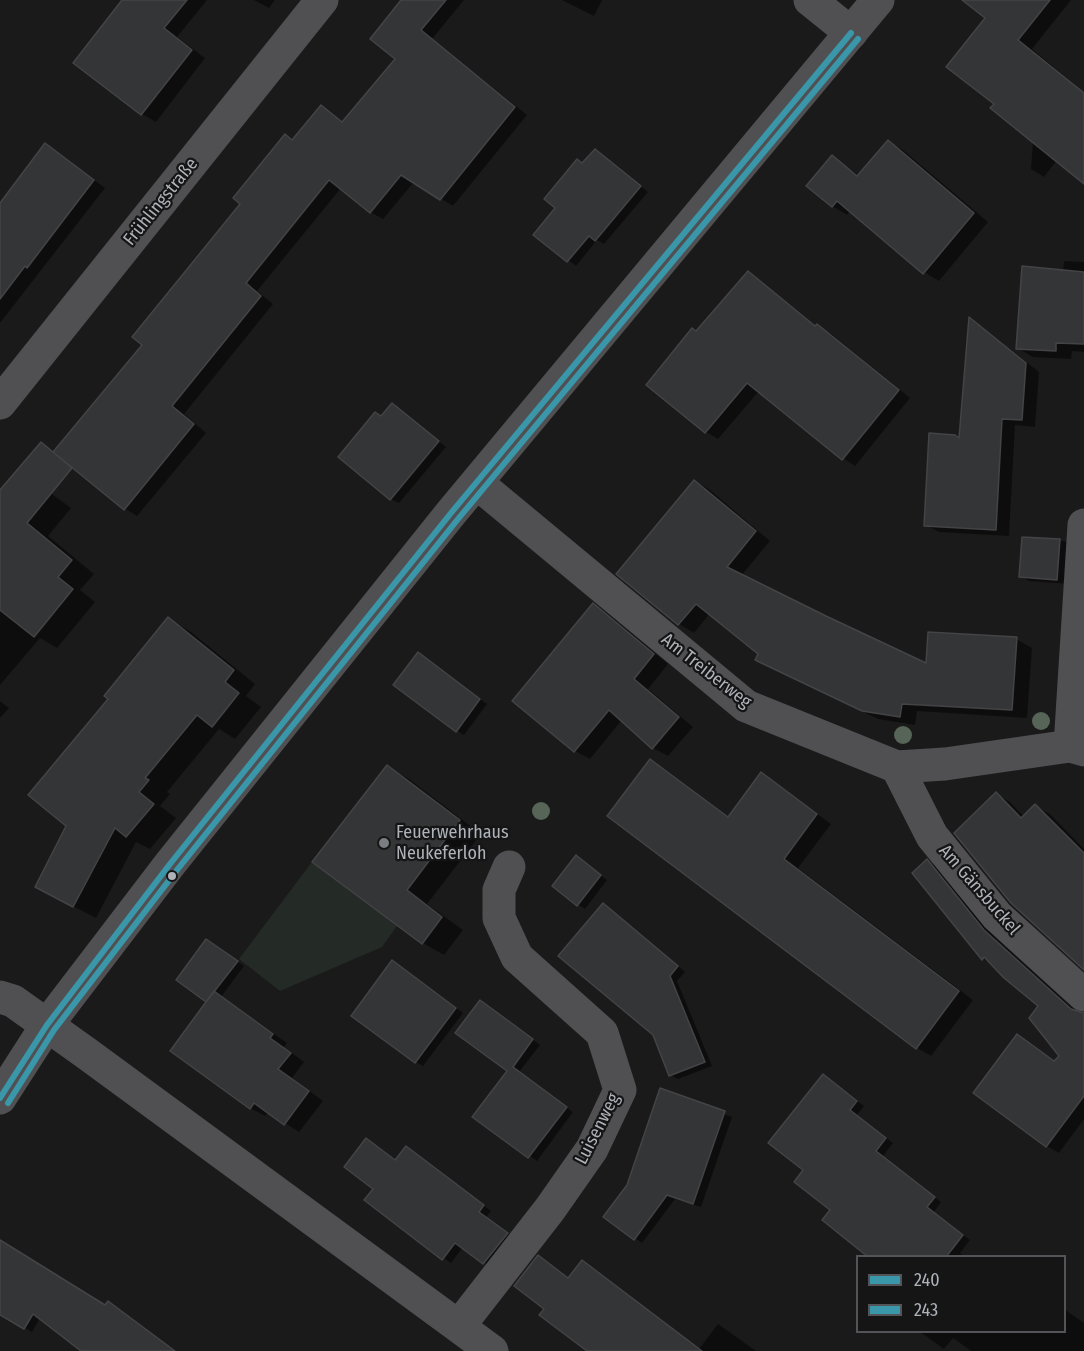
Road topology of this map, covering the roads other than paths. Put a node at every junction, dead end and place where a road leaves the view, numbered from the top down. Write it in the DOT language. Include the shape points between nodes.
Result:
graph roads {
  1 [pos="321,0"];
  2 [pos="810,0"];
  3 [pos="878,0"];
  4 [pos="852,33"];
  5 [pos="0,404"];
  6 [pos="477,483"];
  7 [pos="1084,525"];
  8 [pos="1077,748"];
  9 [pos="897,767"];
  10 [pos="509,867"];
  11 [pos="1084,995"];
  12 [pos="0,997"];
  13 [pos="47,1025"];
  14 [pos="0,1098"];
  15 [pos="459,1326"];
  16 [pos="492,1351"];
  1 -- 5 [label="street, Frühlingstraße"];
  2 -- 4 [label="street"];
  3 -- 4 [label="street"];
  4 -- 6 [label="street"];
  6 -- 9 [label="street, Am Treiberweg" via="746,706"];
  6 -- 13 [label="street" via="166,869"];
  7 -- 8 [label="street"];
  8 -- 9 [label="street, Am Treiberweg"];
  9 -- 11 [label="street, Am Gänsbuckel" via="932,836 997,916"];
  10 -- 15 [label="street, Luisenweg" via="499,890 499,918 516,957 602,1033 620,1090 592,1149"];
  12 -- 13 [label="street" via="13,1001"];
  13 -- 14 [label="street"];
  13 -- 15 [label="street"];
  15 -- 16 [label="street"];
}
